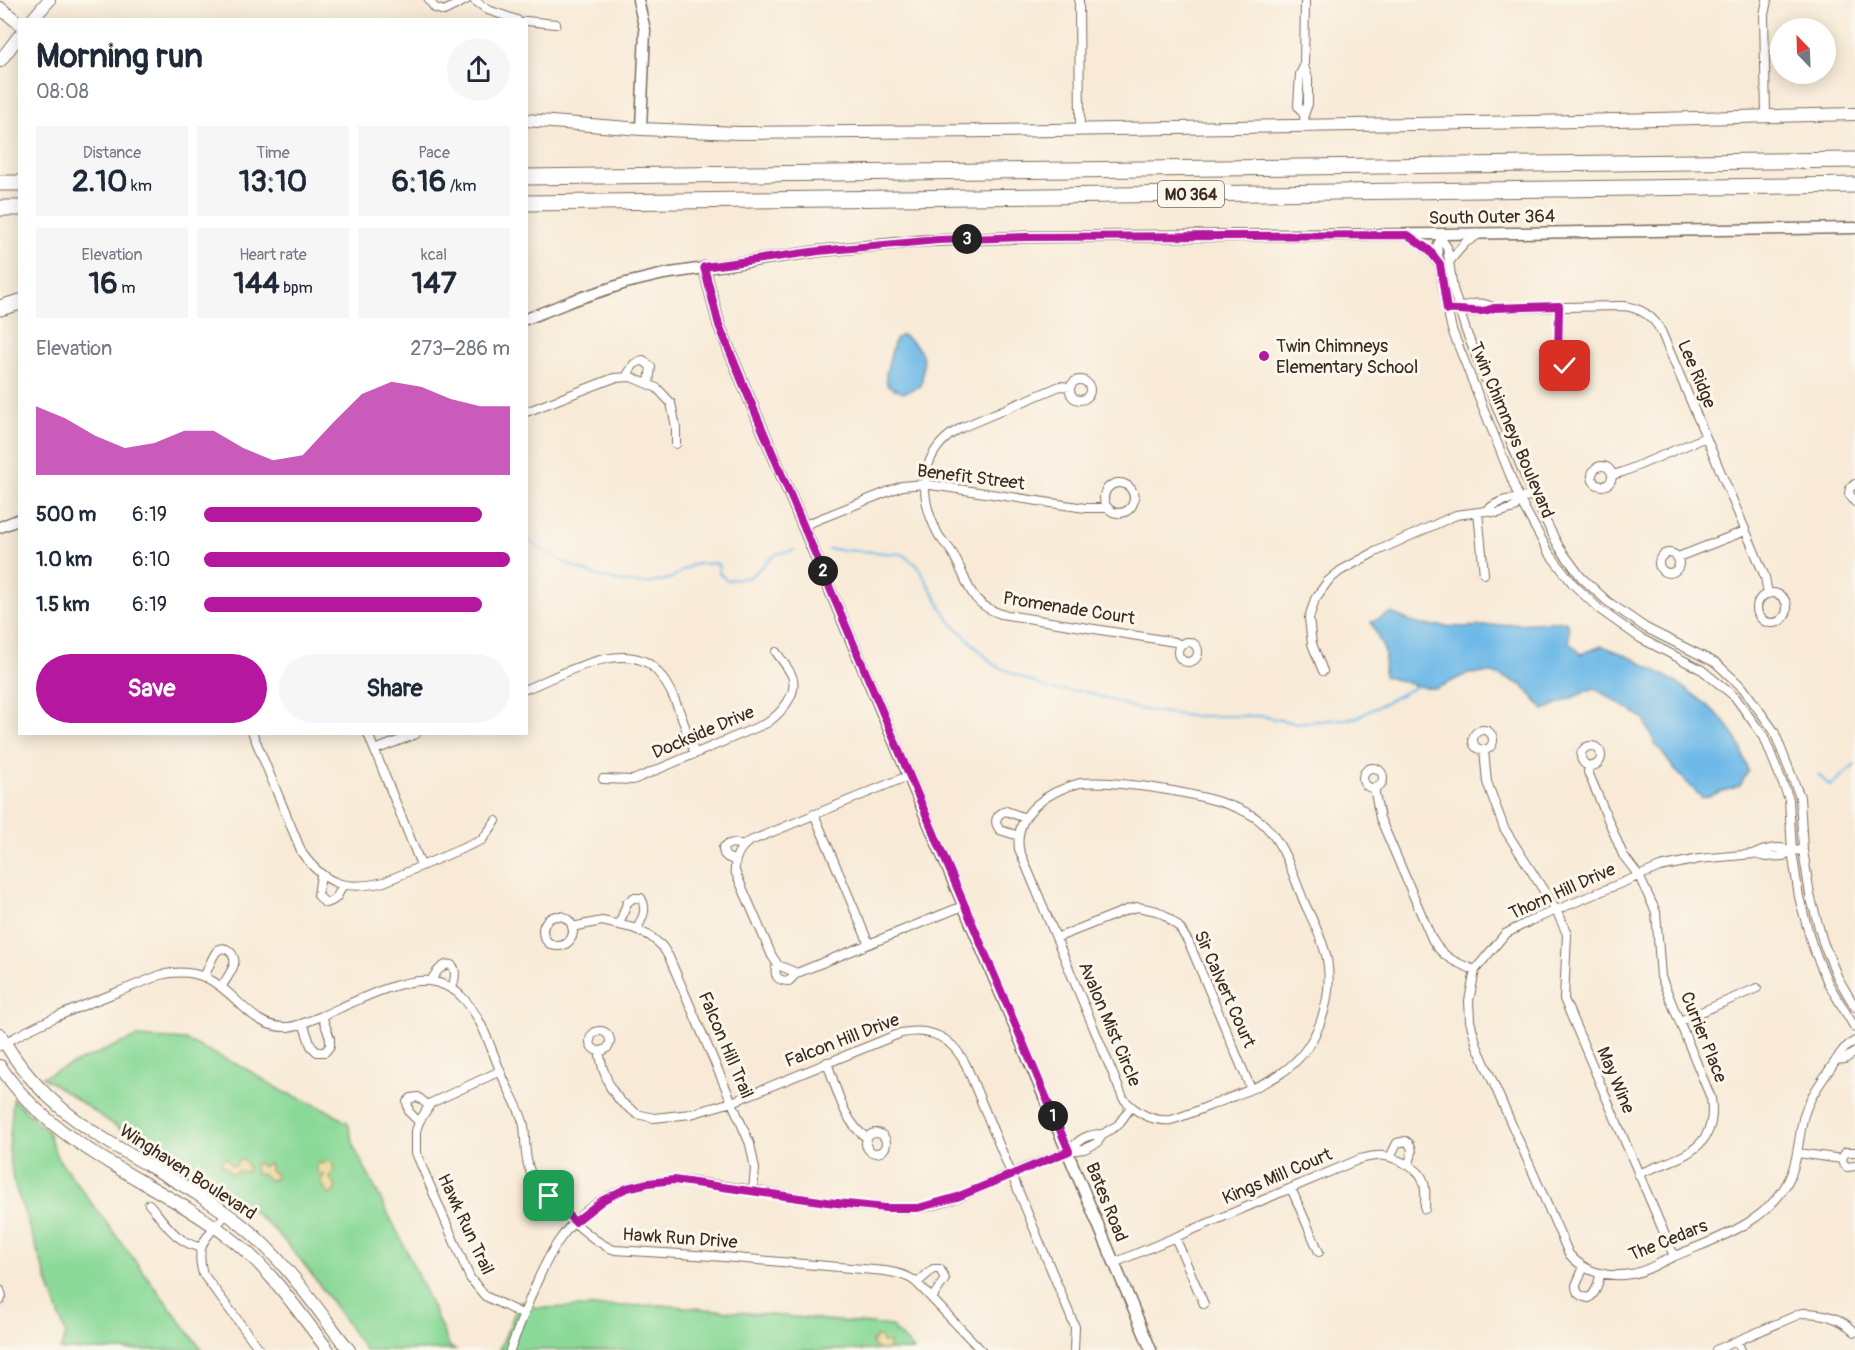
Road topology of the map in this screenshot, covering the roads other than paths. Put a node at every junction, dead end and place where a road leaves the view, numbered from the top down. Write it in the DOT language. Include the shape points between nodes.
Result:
graph roads {
  1 [pos="49,0"];
  2 [pos="429,0"];
  3 [pos="466,0"];
  4 [pos="474,0"];
  5 [pos="638,0"];
  6 [pos="1079,0"];
  7 [pos="1305,0"];
  8 [pos="1767,0"];
  9 [pos="0,8"];
  10 [pos="34,18"];
  11 [pos="511,18"];
  12 [pos="0,20"];
  13 [pos="528,21"];
  14 [pos="18,24"];
  15 [pos="556,24"];
  16 [pos="18,25"];
  17 [pos="18,38"];
  18 [pos="0,61"];
  19 [pos="1854,113"];
  20 [pos="1766,115"];
  21 [pos="528,120"];
  22 [pos="1304,120"];
  23 [pos="641,129"];
  24 [pos="1080,129"];
  25 [pos="1855,160"];
  26 [pos="528,177"];
  27 [pos="0,183"];
  28 [pos="18,183"];
  29 [pos="1855,186"];
  30 [pos="528,203"];
  31 [pos="0,208"];
  32 [pos="18,208"];
  33 [pos="1855,228"];
  34 [pos="1481,234"];
  35 [pos="1408,235"];
  36 [pos="1443,237"];
  37 [pos="1449,262"];
  38 [pos="1440,264"];
  39 [pos="704,267"];
  40 [pos="18,303"];
  41 [pos="1559,306"];
  42 [pos="0,308"];
  43 [pos="1458,309"];
  44 [pos="1447,310"];
  45 [pos="528,318"];
  46 [pos="1558,363"];
  47 [pos="626,377"];
  48 [pos="649,383"];
  49 [pos="1070,387"];
  50 [pos="528,411"];
  51 [pos="1706,437"];
  52 [pos="676,444"];
  53 [pos="1612,475"];
  54 [pos="924,484"];
  55 [pos="1855,484"];
  56 [pos="1532,494"];
  57 [pos="1520,500"];
  58 [pos="1855,502"];
  59 [pos="1108,508"];
  60 [pos="1482,512"];
  61 [pos="18,520"];
  62 [pos="802,526"];
  63 [pos="0,527"];
  64 [pos="1745,531"];
  65 [pos="1678,557"];
  66 [pos="1484,573"];
  67 [pos="1768,594"];
  68 [pos="1181,645"];
  69 [pos="776,652"];
  70 [pos="1323,671"];
  71 [pos="528,688"];
  72 [pos="253,735"];
  73 [pos="368,735"];
  74 [pos="413,735"];
  75 [pos="375,750"];
  76 [pos="1484,750"];
  77 [pos="695,754"];
  78 [pos="1589,766"];
  79 [pos="908,776"];
  80 [pos="603,779"];
  81 [pos="1374,788"];
  82 [pos="814,814"];
  83 [pos="1025,818"];
  84 [pos="496,821"];
  85 [pos="1019,836"];
  86 [pos="742,846"];
  87 [pos="1803,850"];
  88 [pos="1791,851"];
  89 [pos="735,860"];
  90 [pos="421,865"];
  91 [pos="321,875"];
  92 [pos="1639,876"];
  93 [pos="343,884"];
  94 [pos="963,906"];
  95 [pos="1556,910"];
  96 [pos="619,925"];
  97 [pos="572,927"];
  98 [pos="637,929"];
  99 [pos="1056,938"];
  100 [pos="869,944"];
  101 [pos="1475,970"];
  102 [pos="204,977"];
  103 [pos="431,981"];
  104 [pos="222,986"];
  105 [pos="452,988"];
  106 [pos="1757,988"];
  107 [pos="1855,1007"];
  108 [pos="322,1016"];
  109 [pos="1680,1021"];
  110 [pos="303,1023"];
  111 [pos="1855,1028"];
  112 [pos="2,1041"];
  113 [pos="1855,1041"];
  114 [pos="1477,1046"];
  115 [pos="599,1051"];
  116 [pos="1855,1052"];
  117 [pos="1836,1060"];
  118 [pos="827,1062"];
  119 [pos="0,1066"];
  120 [pos="500,1071"];
  121 [pos="1251,1089"];
  122 [pos="732,1102"];
  123 [pos="429,1106"];
  124 [pos="1131,1107"];
  125 [pos="419,1122"];
  126 [pos="867,1138"];
  127 [pos="1069,1151"];
  128 [pos="1855,1152"];
  129 [pos="1798,1153"];
  130 [pos="1390,1155"];
  131 [pos="1842,1159"];
  132 [pos="1408,1165"];
  133 [pos="1855,1166"];
  134 [pos="1011,1174"];
  135 [pos="1638,1174"];
  136 [pos="1291,1188"];
  137 [pos="753,1190"];
  138 [pos="149,1204"];
  139 [pos="1425,1209"];
  140 [pos="226,1214"];
  141 [pos="575,1222"];
  142 [pos="216,1227"];
  143 [pos="1175,1237"];
  144 [pos="200,1247"];
  145 [pos="1319,1252"];
  146 [pos="1674,1256"];
  147 [pos="1114,1263"];
  148 [pos="1584,1267"];
  149 [pos="1600,1275"];
  150 [pos="917,1283"];
  151 [pos="0,1290"];
  152 [pos="932,1298"];
  153 [pos="0,1301"];
  154 [pos="1204,1304"];
  155 [pos="524,1315"];
  156 [pos="1855,1332"];
  157 [pos="1737,1341"];
  158 [pos="260,1350"];
  159 [pos="328,1350"];
  160 [pos="349,1350"];
  161 [pos="510,1350"];
  162 [pos="981,1350"];
  163 [pos="1075,1350"];
  164 [pos="1151,1350"];
  165 [pos="1716,1350"];
  166 [pos="1741,1350"];
  1 -- 10 [label="main road"];
  2 -- 3 [label="street" via="444,11"];
  4 -- 11 [label="street"];
  5 -- 23 [label="street" via="645,30"];
  6 -- 24 [label="street"];
  7 -- 22 [label="street" via="1304,66 1298,106"];
  8 -- 20 [label="street"];
  9 -- 14 [label="main road"];
  12 -- 16 [label="main road"];
  13 -- 15 [label="street"];
  17 -- 18 [label="main road"];
  19 -- 20 [label="main road"];
  20 -- 22 [label="main road" via="1536,122"];
  21 -- 23 [label="main road"];
  22 -- 24 [label="main road"];
  23 -- 24 [label="main road" via="740,133"];
  25 -- 26 [label="highway, MO 364"];
  27 -- 28 [label="highway"];
  29 -- 30 [label="highway, MO 364"];
  31 -- 32 [label="highway"];
  33 -- 34 [label="street, South Outer 364"];
  34 -- 36 [label="street, South Outer 364"];
  34 -- 37 [label="street" via="1465,243"];
  35 -- 36 [label="street, South Outer 364"];
  35 -- 38 [label="street"];
  35 -- 39 [label="street, South Outer 364" via="938,240"];
  36 -- 37 [label="street, Twin Chimneys Boulevard"];
  36 -- 38 [label="street, Twin Chimneys Boulevard" via="1437,246"];
  37 -- 43 [label="street, Twin Chimneys Boulevard"];
  38 -- 44 [label="street, Twin Chimneys Boulevard"];
  39 -- 45 [label="street, South Outer 364" via="626,283"];
  39 -- 62 [label="street, Bates Road" via="719,325"];
  40 -- 42 [label="highway"];
  41 -- 43 [label="street, Lee Ridge" via="1468,312"];
  41 -- 46 [label="street"];
  41 -- 51 [label="street, Lee Ridge" via="1624,306 1653,318"];
  43 -- 44 [label="street, Lee Ridge"];
  43 -- 56 [label="street, Twin Chimneys Boulevard"];
  44 -- 57 [label="street, Twin Chimneys Boulevard"];
  47 -- 48 [label="street"];
  47 -- 48 [label="street" via="634,364 643,360 651,367"];
  47 -- 50 [label="street" via="614,378"];
  48 -- 52 [label="street" via="671,403"];
  49 -- 54 [label="street" via="1060,386 954,432 938,446"];
  51 -- 53 [label="street"];
  51 -- 64 [label="street, Lee Ridge"];
  54 -- 59 [label="street, Benefit Street"];
  54 -- 62 [label="street, Benefit Street" via="902,486"];
  54 -- 68 [label="street, Promenade Court" via="926,503 937,532 950,548 968,588 989,610"];
  55 -- 58 [label="street" via="1849,494"];
  56 -- 57 [label="street"];
  56 -- 87 [label="street, Twin Chimneys Boulevard" via="1559,547 1606,600 1646,628 1716,663 1755,703 1774,731 1800,797"];
  57 -- 60 [label="street" via="1511,498"];
  57 -- 88 [label="street, Twin Chimneys Boulevard" via="1549,553 1599,609 1640,638 1702,670 1735,697 1764,737 1776,763 1789,799"];
  60 -- 66 [label="street"];
  60 -- 70 [label="street" via="1456,515 1436,523 1328,580 1315,599 1309,618 1312,644"];
  61 -- 63 [label="street"];
  62 -- 79 [label="street, Bates Road"];
  64 -- 65 [label="street"];
  64 -- 67 [label="street, Lee Ridge" via="1765,577"];
  69 -- 77 [label="street, Dockside Drive" via="793,683 779,714 758,728"];
  71 -- 77 [label="street" via="603,659 632,656 655,668 671,694"];
  72 -- 91 [label="street" via="302,853"];
  73 -- 75 [label="street"];
  74 -- 75 [label="street"];
  75 -- 90 [label="street"];
  76 -- 95 [label="street, May Wine" via="1487,782 1504,828"];
  77 -- 80 [label="street, Dockside Drive" via="633,780"];
  78 -- 92 [label="street, Currier Place" via="1588,772 1623,855"];
  79 -- 82 [label="street"];
  79 -- 94 [label="street, Bates Road"];
  81 -- 101 [label="street" via="1380,818 1432,939 1446,957"];
  82 -- 86 [label="street"];
  82 -- 100 [label="street"];
  83 -- 85 [label="street, Avalon Mist Circle"];
  83 -- 85 [label="street" via="1006,811 996,817 1000,830"];
  83 -- 121 [label="street, Avalon Mist Circle" via="1040,802 1071,786 1115,784 1225,802 1249,813 1270,831 1284,854 1326,955 1329,986 1322,1019 1303,1053 1282,1073"];
  84 -- 90 [label="street" via="482,840"];
  85 -- 99 [label="street, Avalon Mist Circle" via="1020,855"];
  86 -- 89 [label="street"];
  86 -- 89 [label="street" via="730,843 723,848 724,855"];
  87 -- 88 [label="street, Thorn Hill Drive"];
  87 -- 107 [label="street, Twin Chimneys Boulevard" via="1822,942"];
  88 -- 92 [label="street, Thorn Hill Drive" via="1784,848 1681,861"];
  88 -- 111 [label="street, Twin Chimneys Boulevard" via="1812,945 1828,983"];
  89 -- 100 [label="street" via="735,871 777,964 785,970 797,973"];
  90 -- 93 [label="street" via="368,886"];
  91 -- 93 [label="street"];
  91 -- 93 [label="street" via="318,896 325,903 338,897"];
  92 -- 95 [label="street, Thorn Hill Drive"];
  92 -- 109 [label="street, Currier Place" via="1656,912 1660,977"];
  94 -- 100 [label="street"];
  94 -- 127 [label="street, Bates Road"];
  95 -- 101 [label="street, Thorn Hill Drive" via="1506,934"];
  95 -- 135 [label="street, May Wine" via="1567,934 1564,999"];
  96 -- 97 [label="street, Falcon Hill Trail" via="602,921"];
  96 -- 98 [label="street, Falcon Hill Trail"];
  96 -- 98 [label="street" via="627,903 641,898 645,905"];
  98 -- 122 [label="street, Falcon Hill Trail" via="662,946 675,968"];
  99 -- 121 [label="street, Sir Calvert Court" via="1129,909 1147,908 1166,916 1189,943"];
  99 -- 124 [label="street, Avalon Mist Circle" via="1118,1088"];
  101 -- 114 [label="street, Thorn Hill Drive" via="1469,1001"];
  102 -- 104 [label="street, Hawk Run Drive"];
  102 -- 104 [label="street" via="216,953 224,948 231,951 234,966"];
  102 -- 112 [label="street, Hawk Run Drive" via="175,971 160,975"];
  103 -- 105 [label="street, Hawk Run Drive"];
  103 -- 105 [label="street, Hawk Run Drive" via="441,966 451,965 456,977"];
  103 -- 108 [label="street, Hawk Run Drive" via="407,982"];
  104 -- 110 [label="street, Hawk Run Drive" via="258,1020 288,1027"];
  105 -- 120 [label="street, Hawk Run Drive" via="480,1023"];
  106 -- 109 [label="street"];
  108 -- 110 [label="street, Hawk Run Drive"];
  108 -- 110 [label="street" via="330,1038 325,1052 317,1052 311,1046"];
  109 -- 135 [label="street, Currier Place" via="1711,1098 1711,1126 1705,1140 1692,1150"];
  112 -- 140 [label="main road, Winghaven Boulevard" via="30,1079 60,1109"];
  113 -- 117 [label="street, The Cedars" via="1840,1051"];
  114 -- 148 [label="street, The Cedars" via="1569,1254"];
  115 -- 122 [label="street, Falcon Hill Drive" via="610,1088 626,1108 637,1114 654,1118 691,1114"];
  116 -- 117 [label="street"];
  117 -- 129 [label="street, The Cedars" via="1815,1090 1803,1118"];
  118 -- 122 [label="street, Falcon Hill Drive"];
  118 -- 126 [label="street" via="854,1127"];
  118 -- 134 [label="street, Falcon Hill Drive" via="908,1032 926,1032 949,1042 966,1065"];
  119 -- 142 [label="main road, Winghaven Boulevard" via="23,1096 65,1134"];
  120 -- 123 [label="street, Hawk Run Trail"];
  120 -- 141 [label="street, Hawk Run Drive" via="521,1118 529,1167 537,1184"];
  121 -- 124 [label="street, Avalon Mist Circle" via="1171,1120 1152,1118"];
  122 -- 137 [label="street, Falcon Hill Trail" via="754,1157"];
  123 -- 125 [label="street, Hawk Run Trail"];
  123 -- 125 [label="street, Hawk Run Trail" via="418,1097 407,1102 409,1112"];
  124 -- 127 [label="street" via="1118,1125 1096,1143"];
  125 -- 155 [label="street, Hawk Run Trail" via="416,1153 470,1278 485,1296"];
  127 -- 134 [label="street"];
  127 -- 147 [label="street, Bates Road"];
  128 -- 131 [label="street" via="1846,1152"];
  129 -- 131 [label="street"];
  129 -- 146 [label="street, The Cedars" via="1786,1184 1761,1214 1732,1232"];
  130 -- 132 [label="street"];
  130 -- 132 [label="street, Kings Mill Court" via="1397,1143 1406,1141 1413,1150"];
  130 -- 136 [label="street, Kings Mill Court" via="1360,1159"];
  131 -- 133 [label="street" via="1847,1167"];
  132 -- 139 [label="street" via="1421,1176"];
  134 -- 137 [label="street" via="957,1197 918,1208 855,1205"];
  134 -- 163 [label="street, Falcon Hill Drive" via="1075,1327"];
  135 -- 146 [label="street, May Wine"];
  136 -- 143 [label="street, Kings Mill Court"];
  136 -- 145 [label="street"];
  137 -- 141 [label="street" via="674,1180 648,1183 603,1200"];
  138 -- 144 [label="street" via="176,1236"];
  140 -- 142 [label="street"];
  140 -- 160 [label="main road, Winghaven Boulevard" via="264,1245"];
  141 -- 150 [label="street, Hawk Run Drive" via="597,1242 615,1250 885,1271"];
  141 -- 155 [label="street" via="550,1255"];
  142 -- 144 [label="street"];
  142 -- 159 [label="main road, Winghaven Boulevard" via="266,1271"];
  143 -- 147 [label="street, Kings Mill Court"];
  143 -- 154 [label="street"];
  144 -- 158 [label="street" via="203,1274"];
  146 -- 149 [label="street, The Cedars" via="1632,1274"];
  147 -- 164 [label="street, Bates Road"];
  148 -- 149 [label="street, The Cedars"];
  148 -- 149 [label="street" via="1575,1285 1582,1297 1594,1295"];
  150 -- 152 [label="street, Hawk Run Drive"];
  150 -- 152 [label="street" via="933,1269 940,1269 945,1279"];
  151 -- 153 [label="street"];
  152 -- 162 [label="street, Hawk Run Drive"];
  155 -- 161 [label="street"];
  156 -- 157 [label="street" via="1831,1316 1802,1314"];
  157 -- 165 [label="street"];
  157 -- 166 [label="street"];
}
